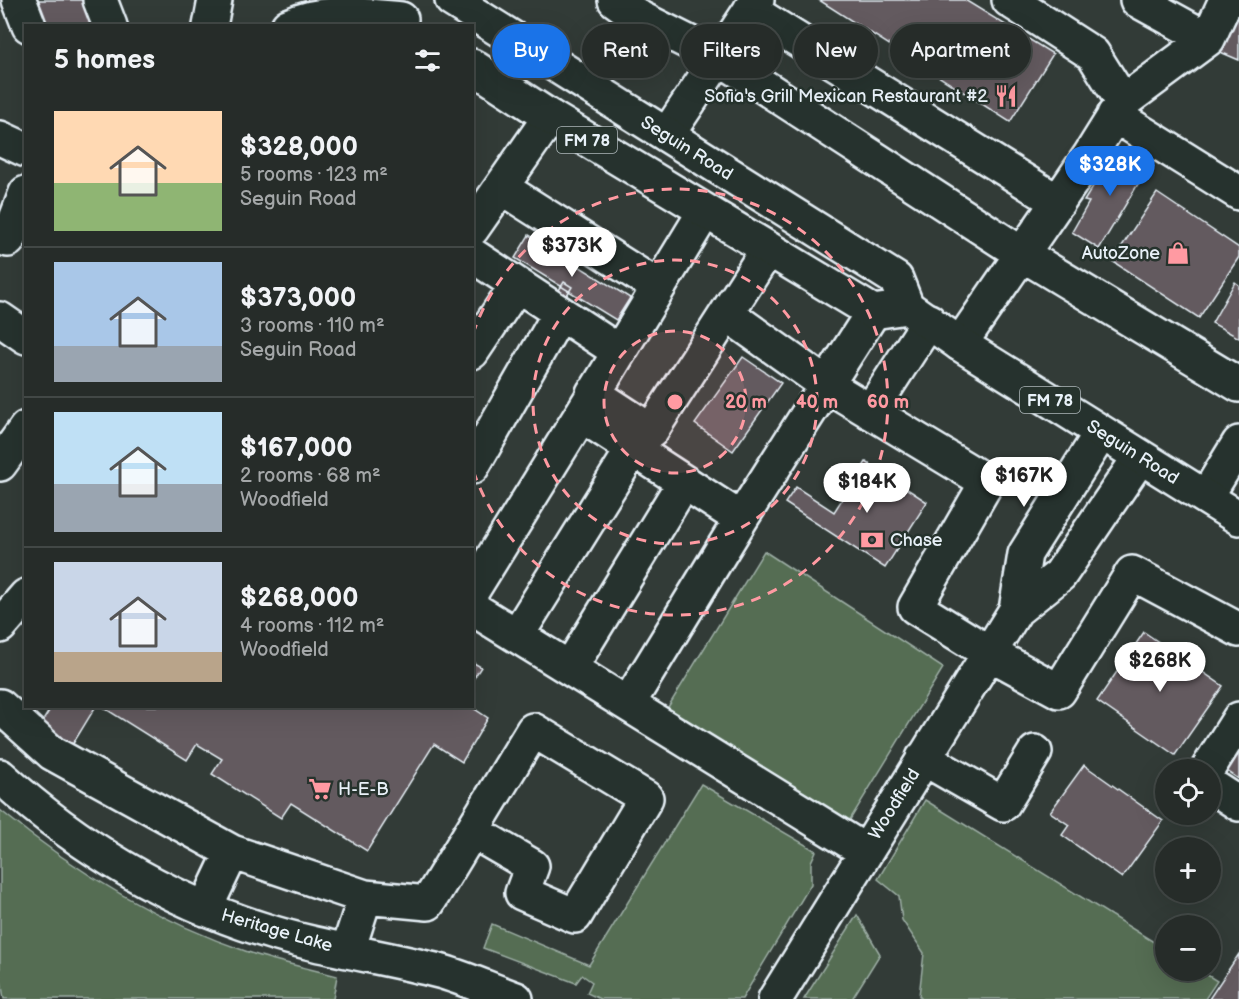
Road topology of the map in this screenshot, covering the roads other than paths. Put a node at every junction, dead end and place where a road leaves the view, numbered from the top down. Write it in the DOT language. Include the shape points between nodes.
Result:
graph roads {
  1 [pos="19,0"];
  2 [pos="100,0"];
  3 [pos="215,0"];
  4 [pos="372,0"];
  5 [pos="615,0"];
  6 [pos="1009,0"];
  7 [pos="1137,0"];
  8 [pos="1226,0"];
  9 [pos="456,1"];
  10 [pos="753,5"];
  11 [pos="406,22"];
  12 [pos="28,24"];
  13 [pos="109,24"];
  14 [pos="210,24"];
  15 [pos="292,24"];
  16 [pos="740,24"];
  17 [pos="681,38"];
  18 [pos="1208,39"];
  19 [pos="474,67"];
  20 [pos="704,78"];
  21 [pos="750,78"];
  22 [pos="1118,109"];
  23 [pos="550,117"];
  24 [pos="667,135"];
  25 [pos="0,138"];
  26 [pos="24,149"];
  27 [pos="502,188"];
  28 [pos="1239,193"];
  29 [pos="24,198"];
  30 [pos="1058,202"];
  31 [pos="705,211"];
  32 [pos="474,226"];
  33 [pos="0,237"];
  34 [pos="768,249"];
  35 [pos="1022,254"];
  36 [pos="474,256"];
  37 [pos="518,285"];
  38 [pos="658,287"];
  39 [pos="873,312"];
  40 [pos="560,313"];
  41 [pos="727,314"];
  42 [pos="918,314"];
  43 [pos="0,320"];
  44 [pos="24,336"];
  45 [pos="960,344"];
  46 [pos="474,349"];
  47 [pos="618,351"];
  48 [pos="1239,385"];
  49 [pos="828,386"];
  50 [pos="587,404"];
  51 [pos="870,412"];
  52 [pos="24,431"];
  53 [pos="1101,433"];
  54 [pos="1239,443"];
  55 [pos="633,449"];
  56 [pos="1140,457"];
  57 [pos="0,464"];
  58 [pos="474,464"];
  59 [pos="684,482"];
  60 [pos="1206,497"];
  61 [pos="1239,518"];
  62 [pos="741,519"];
  63 [pos="474,588"];
  64 [pos="24,598"];
  65 [pos="474,609"];
  66 [pos="1016,610"];
  67 [pos="0,626"];
  68 [pos="1238,628"];
  69 [pos="517,635"];
  70 [pos="989,653"];
  71 [pos="570,668"];
  72 [pos="628,704"];
  73 [pos="0,706"];
  74 [pos="1239,719"];
  75 [pos="1035,752"];
  76 [pos="923,758"];
  77 [pos="1214,759"];
  78 [pos="0,776"];
  79 [pos="1221,792"];
  80 [pos="1239,804"];
  81 [pos="472,831"];
  82 [pos="865,851"];
  83 [pos="232,852"];
  84 [pos="365,897"];
  85 [pos="205,909"];
  86 [pos="348,950"];
  87 [pos="516,999"];
  88 [pos="775,999"];
  1 -- 12 [label="main road"];
  2 -- 13 [label="main road"];
  3 -- 14 [label="main road"];
  4 -- 11 [label="main road"];
  5 -- 17 [label="main road"];
  6 -- 22 [label="main road" via="1093,54"];
  7 -- 18 [label="main road"];
  8 -- 18 [label="main road"];
  9 -- 24 [label="main road, Seguin Road / FM 78"];
  10 -- 16 [label="main road"];
  10 -- 30 [label="main road"];
  11 -- 15 [label="main road" via="352,14 309,16"];
  18 -- 22 [label="main road"];
  19 -- 23 [label="main road, FM 78"];
  20 -- 24 [label="main road"];
  21 -- 35 [label="main road"];
  22 -- 28 [label="main road"];
  22 -- 30 [label="main road"];
  23 -- 27 [label="main road"];
  23 -- 31 [label="main road, FM 78"];
  24 -- 42 [label="main road, Seguin Road / FM 78" via="896,279"];
  25 -- 26 [label="main road"];
  27 -- 32 [label="main road"];
  27 -- 38 [label="main road"];
  29 -- 33 [label="main road" via="8,240"];
  30 -- 35 [label="main road"];
  31 -- 34 [label="main road, FM 78"];
  31 -- 38 [label="main road"];
  34 -- 39 [label="main road, FM 78"];
  34 -- 41 [label="main road"];
  35 -- 45 [label="main road"];
  35 -- 48 [label="main road"];
  36 -- 37 [label="main road"];
  37 -- 40 [label="main road"];
  37 -- 46 [label="main road"];
  38 -- 47 [label="main road"];
  39 -- 42 [label="main road"];
  39 -- 49 [label="main road"];
  40 -- 47 [label="main road"];
  40 -- 58 [label="main road"];
  41 -- 49 [label="main road"];
  41 -- 50 [label="main road" via="651,431"];
  42 -- 45 [label="main road, Seguin Road / FM 78"];
  42 -- 51 [label="main road"];
  43 -- 44 [label="main road"];
  45 -- 53 [label="main road, Seguin Road / FM 78"];
  47 -- 50 [label="main road"];
  49 -- 51 [label="main road"];
  49 -- 62 [label="main road"];
  50 -- 55 [label="main road"];
  50 -- 63 [label="main road"];
  51 -- 70 [label="main road" via="987,482 915,607"];
  52 -- 57 [label="main road"];
  53 -- 56 [label="main road, Seguin Road / FM 78"];
  53 -- 66 [label="main road, Woodfield" via="1025,554"];
  54 -- 60 [label="main road"];
  55 -- 59 [label="main road"];
  55 -- 69 [label="main road"];
  56 -- 60 [label="main road, Seguin Road / FM 78"];
  56 -- 66 [label="main road, Woodfield" via="1060,575"];
  59 -- 62 [label="main road"];
  59 -- 71 [label="main road"];
  60 -- 61 [label="main road, Seguin Road / FM 78"];
  62 -- 72 [label="main road"];
  64 -- 67 [label="main road"];
  65 -- 69 [label="main road"];
  66 -- 70 [label="main road, Woodfield"];
  68 -- 70 [label="main road" via="1132,573 1059,691"];
  69 -- 71 [label="main road"];
  70 -- 76 [label="main road, Woodfield"];
  71 -- 72 [label="main road"];
  72 -- 82 [label="main road"];
  73 -- 83 [label="main road" via="52,753"];
  74 -- 77 [label="main road"];
  75 -- 76 [label="main road" via="1003,804"];
  76 -- 82 [label="main road, Woodfield"];
  78 -- 85 [label="main road, Heritage Lake" via="76,838"];
  79 -- 80 [label="main road"];
  81 -- 81 [label="main road" via="533,730 646,798 576,916 522,893 532,866"];
  81 -- 84 [label="main road" via="428,903"];
  82 -- 88 [label="main road, Woodfield"];
  83 -- 84 [label="main road"];
  83 -- 85 [label="main road"];
  84 -- 86 [label="main road"];
  85 -- 86 [label="main road, Heritage Lake" via="264,930"];
  86 -- 87 [label="main road, Heritage Lake" via="441,971"];
}
